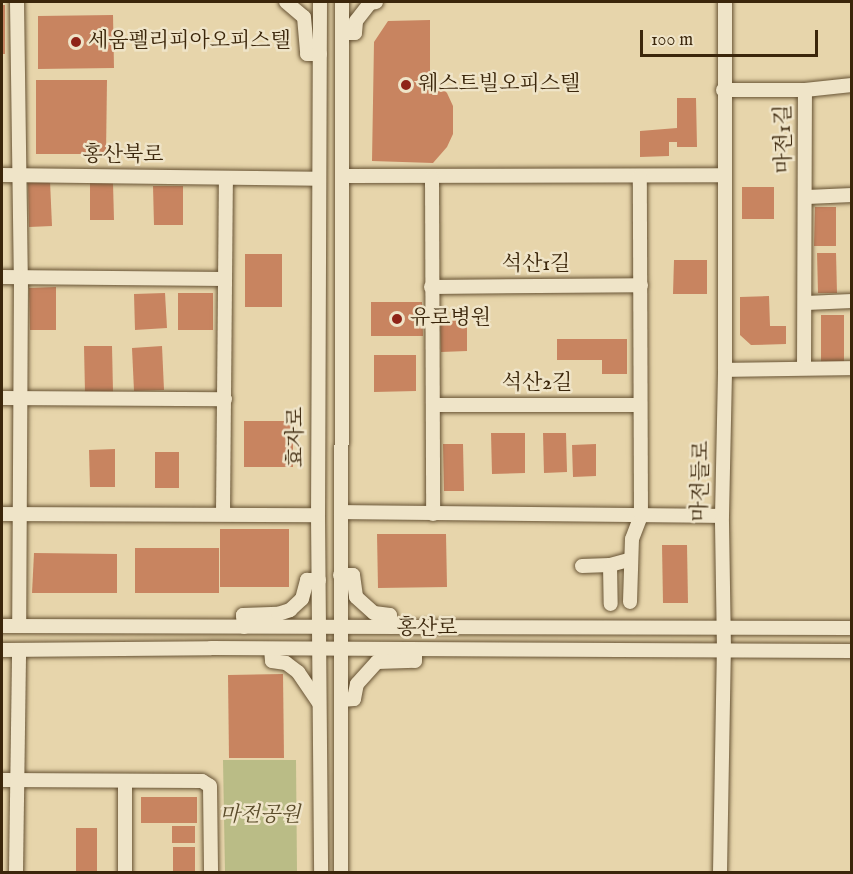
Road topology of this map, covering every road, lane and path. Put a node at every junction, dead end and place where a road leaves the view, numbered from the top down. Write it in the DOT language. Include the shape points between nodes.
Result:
graph roads {
  1 [pos="17,2"];
  2 [pos="286,2"];
  3 [pos="320,2"];
  4 [pos="342,2"];
  5 [pos="376,2"];
  6 [pos="725,2"];
  7 [pos="342,33"];
  8 [pos="320,54"];
  9 [pos="852,85"];
  10 [pos="723,90"];
  11 [pos="805,90"];
  12 [pos="2,175"];
  13 [pos="342,176"];
  14 [pos="640,176"];
  15 [pos="724,176"];
  16 [pos="20,177"];
  17 [pos="226,178"];
  18 [pos="432,178"];
  19 [pos="318,179"];
  20 [pos="852,195"];
  21 [pos="807,197"];
  22 [pos="2,277"];
  23 [pos="21,277"];
  24 [pos="225,279"];
  25 [pos="641,285"];
  26 [pos="431,287"];
  27 [pos="852,301"];
  28 [pos="806,303"];
  29 [pos="804,368"];
  30 [pos="852,368"];
  31 [pos="725,369"];
  32 [pos="2,398"];
  33 [pos="21,398"];
  34 [pos="225,399"];
  35 [pos="432,405"];
  36 [pos="640,405"];
  37 [pos="223,513"];
  38 [pos="341,513"];
  39 [pos="2,514"];
  40 [pos="433,514"];
  41 [pos="318,515"];
  42 [pos="19,516"];
  43 [pos="641,516"];
  44 [pos="722,516"];
  45 [pos="630,560"];
  46 [pos="610,565"];
  47 [pos="582,566"];
  48 [pos="340,575"];
  49 [pos="319,580"];
  50 [pos="630,603"];
  51 [pos="611,604"];
  52 [pos="2,626"];
  53 [pos="19,626"];
  54 [pos="244,627"];
  55 [pos="391,627"];
  56 [pos="319,628"];
  57 [pos="340,628"];
  58 [pos="723,628"];
  59 [pos="852,628"];
  60 [pos="272,649"];
  61 [pos="2,650"];
  62 [pos="19,650"];
  63 [pos="320,650"];
  64 [pos="341,650"];
  65 [pos="416,650"];
  66 [pos="723,650"];
  67 [pos="852,651"];
  68 [pos="341,700"];
  69 [pos="320,705"];
  70 [pos="2,780"];
  71 [pos="16,780"];
  72 [pos="125,781"];
  73 [pos="16,873"];
  74 [pos="125,873"];
  75 [pos="211,873"];
  76 [pos="321,873"];
  77 [pos="341,873"];
  78 [pos="720,873"];
  1 -- 16 [label="street"];
  2 -- 8 [label="street" via="304,17 307,54"];
  3 -- 8 [label="street, 효자로"];
  4 -- 7 [label="street, 효자로"];
  5 -- 7 [label="street" via="370,3 356,21 355,33"];
  6 -- 10 [label="street, 마전들로"];
  7 -- 13 [label="street, 효자로"];
  8 -- 19 [label="street, 효자로"];
  9 -- 11 [label="street, 마전1길"];
  10 -- 11 [label="street"];
  10 -- 15 [label="street, 마전들로"];
  11 -- 21 [label="street, 마전1길"];
  12 -- 16 [label="street, 홍산북로"];
  13 -- 18 [label="street"];
  13 -- 38 [label="street, 효자로"];
  14 -- 15 [label="street"];
  14 -- 18 [label="street"];
  14 -- 25 [label="street"];
  15 -- 31 [label="street, 마전들로"];
  16 -- 17 [label="street, 홍산북로"];
  16 -- 23 [label="street"];
  17 -- 19 [label="street, 홍산북로"];
  17 -- 24 [label="street"];
  18 -- 26 [label="street"];
  19 -- 41 [label="street, 효자로"];
  20 -- 21 [label="street, 마전1길"];
  21 -- 28 [label="street, 마전1길"];
  22 -- 23 [label="street"];
  23 -- 24 [label="street"];
  23 -- 33 [label="street"];
  24 -- 34 [label="street"];
  25 -- 26 [label="street, 석산1길"];
  25 -- 36 [label="street"];
  26 -- 35 [label="street"];
  27 -- 28 [label="street"];
  28 -- 29 [label="street, 마전1길"];
  29 -- 30 [label="street"];
  29 -- 31 [label="street"];
  31 -- 44 [label="street, 마전들로"];
  32 -- 33 [label="street"];
  33 -- 34 [label="street"];
  33 -- 42 [label="street"];
  34 -- 37 [label="street"];
  35 -- 36 [label="street, 석산2길"];
  35 -- 40 [label="street"];
  36 -- 43 [label="street"];
  37 -- 41 [label="street"];
  37 -- 42 [label="street"];
  38 -- 40 [label="street"];
  38 -- 48 [label="street, 효자로"];
  39 -- 42 [label="street"];
  40 -- 43 [label="street"];
  41 -- 49 [label="street, 효자로"];
  42 -- 53 [label="street"];
  43 -- 44 [label="street"];
  43 -- 45 [label="street" via="632,538"];
  44 -- 58 [label="street, 마전들로"];
  45 -- 46 [label="street"];
  45 -- 50 [label="street"];
  46 -- 47 [label="street"];
  46 -- 51 [label="street"];
  48 -- 55 [label="street" via="353,575 356,597 374,613 390,615"];
  48 -- 57 [label="street, 효자로"];
  49 -- 54 [label="street" via="307,580 302,599 290,610 243,615"];
  49 -- 56 [label="street, 효자로"];
  52 -- 53 [label="street, 홍산로"];
  53 -- 54 [label="street, 홍산로"];
  54 -- 56 [label="street, 홍산로"];
  55 -- 57 [label="street, 홍산로"];
  55 -- 58 [label="street, 홍산로"];
  56 -- 57 [label="street, 홍산로"];
  56 -- 63 [label="street, 효자로"];
  57 -- 64 [label="street, 효자로"];
  58 -- 59 [label="street, 홍산로"];
  58 -- 66 [label="street, 마전들로"];
  60 -- 62 [label="street, 홍산로"];
  60 -- 63 [label="street, 홍산로"];
  60 -- 69 [label="street" via="272,661 286,663 298,672"];
  61 -- 62 [label="street, 홍산로"];
  62 -- 71 [label="street"];
  63 -- 64 [label="street, 홍산로"];
  63 -- 69 [label="street, 효자로"];
  64 -- 65 [label="street, 홍산로"];
  64 -- 68 [label="street, 효자로"];
  65 -- 66 [label="street, 홍산로"];
  65 -- 68 [label="street" via="415,661 377,662 357,684 354,699"];
  66 -- 67 [label="street, 홍산로"];
  66 -- 78 [label="street, 마전들로"];
  68 -- 77 [label="street, 효자로"];
  69 -- 76 [label="street, 효자로"];
  70 -- 71 [label="street"];
  71 -- 72 [label="street"];
  71 -- 73 [label="street"];
  72 -- 74 [label="street"];
  72 -- 75 [label="street" via="202,781 210,786"];
}
